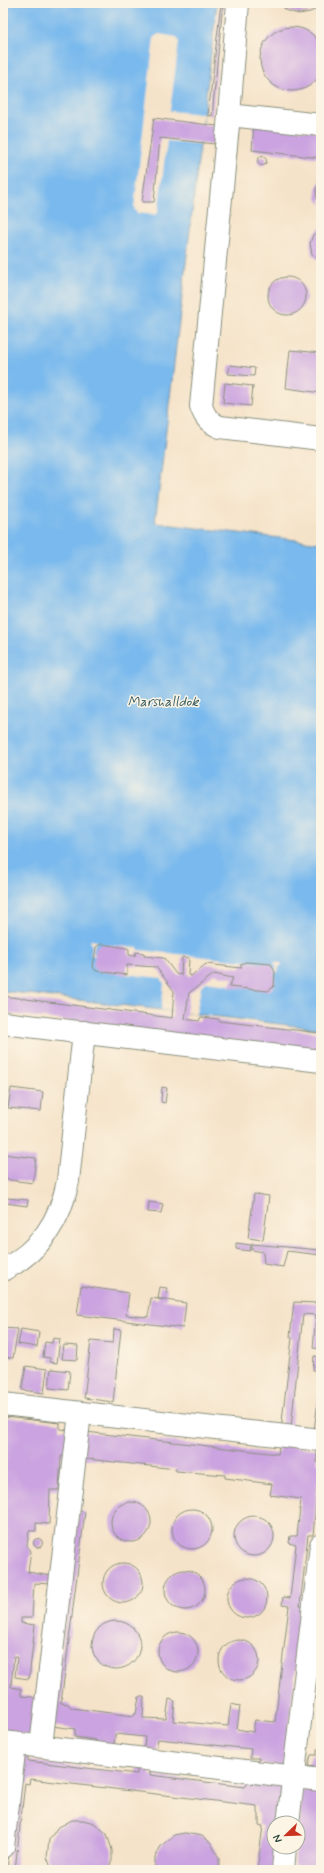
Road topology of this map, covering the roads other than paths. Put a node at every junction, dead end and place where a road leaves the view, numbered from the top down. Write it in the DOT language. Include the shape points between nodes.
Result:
graph roads {
  1 [pos="238,3"];
  2 [pos="229,115"];
  3 [pos="321,125"];
  4 [pos="321,439"];
  5 [pos="3,1023"];
  6 [pos="84,1032"];
  7 [pos="321,1061"];
  8 [pos="3,1270"];
  9 [pos="3,1404"];
  10 [pos="80,1413"];
  11 [pos="321,1440"];
  12 [pos="321,1545"];
  13 [pos="9,1743"];
  14 [pos="40,1746"];
  15 [pos="294,1777"];
  16 [pos="321,1780"];
  17 [pos="289,1815"];
  18 [pos="3,1847"];
  19 [pos="285,1855"];
  20 [pos="283,1870"];
  1 -- 2 [label="lane"];
  2 -- 3 [label="lane"];
  2 -- 4 [label="lane" via="202,410 210,423 220,427"];
  5 -- 6 [label="lane"];
  6 -- 7 [label="lane"];
  6 -- 8 [label="lane" via="64,1201 56,1220 42,1240 25,1257"];
  9 -- 10 [label="lane"];
  10 -- 11 [label="lane"];
  10 -- 14 [label="lane"];
  12 -- 15 [label="lane"];
  13 -- 14 [label="lane"];
  13 -- 18 [label="lane"];
  14 -- 15 [label="lane"];
  15 -- 16 [label="lane"];
  15 -- 17 [label="lane"];
  19 -- 20 [label="lane"];
}
